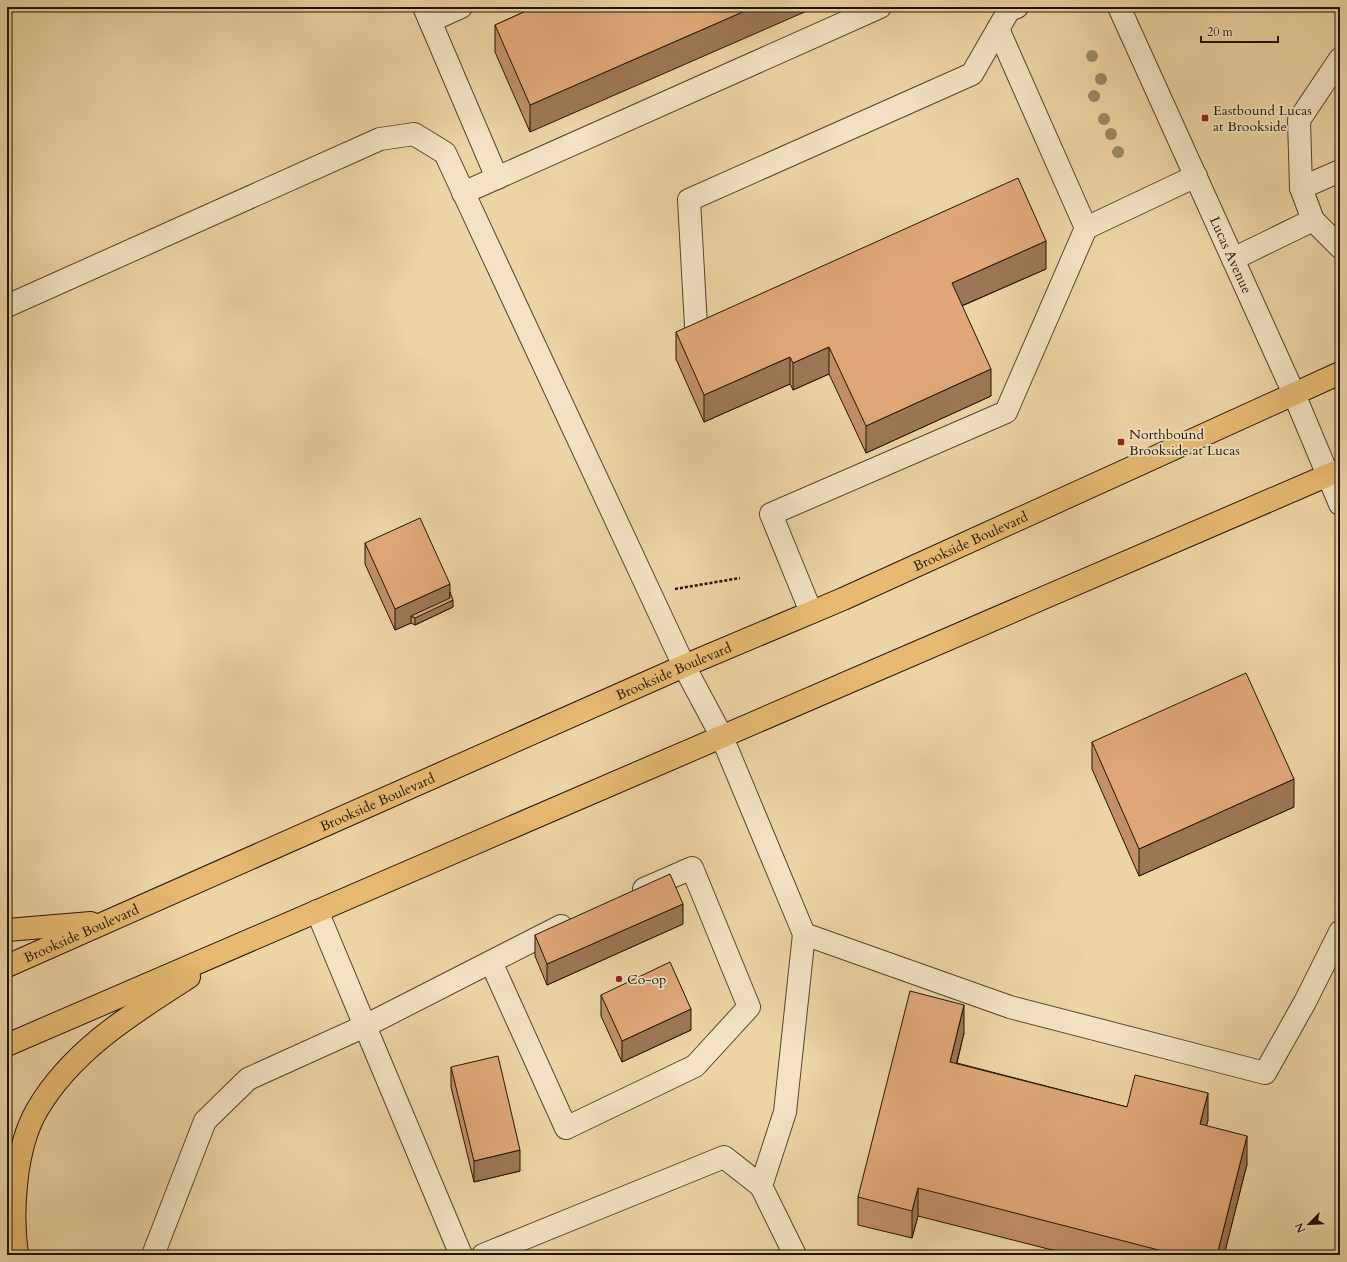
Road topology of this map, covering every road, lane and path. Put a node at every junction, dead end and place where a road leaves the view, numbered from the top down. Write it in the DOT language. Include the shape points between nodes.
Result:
graph roads {
  1 [pos="461,7"];
  2 [pos="880,7"];
  3 [pos="1017,7"];
  4 [pos="1119,7"];
  5 [pos="427,14"];
  6 [pos="998,29"];
  7 [pos="1340,59"];
  8 [pos="1340,171"];
  9 [pos="1196,176"];
  10 [pos="496,178"];
  11 [pos="1301,188"];
  12 [pos="463,193"];
  13 [pos="1313,220"];
  14 [pos="1086,228"];
  15 [pos="1340,247"];
  16 [pos="1233,259"];
  17 [pos="7,306"];
  18 [pos="696,326"];
  19 [pos="1340,373"];
  20 [pos="1294,394"];
  21 [pos="1334,472"];
  22 [pos="1340,504"];
  23 [pos="740,578"];
  24 [pos="650,594"];
  25 [pos="811,612"];
  26 [pos="684,666"];
  27 [pos="722,737"];
  28 [pos="628,896"];
  29 [pos="317,911"];
  30 [pos="578,917"];
  31 [pos="110,921"];
  32 [pos="7,930"];
  33 [pos="1340,932"];
  34 [pos="804,934"];
  35 [pos="240,944"];
  36 [pos="491,962"];
  37 [pos="7,966"];
  38 [pos="365,1026"];
  39 [pos="7,1044"];
  40 [pos="761,1186"];
  41 [pos="17,1255"];
  42 [pos="153,1255"];
  43 [pos="461,1255"];
  44 [pos="483,1255"];
  45 [pos="795,1255"];
  1 -- 5 [label="street"];
  2 -- 10 [label="street"];
  3 -- 6 [label="street" via="1009,10"];
  4 -- 9 [label="street, Lucas Avenue"];
  5 -- 10 [label="street"];
  6 -- 14 [label="street"];
  6 -- 18 [label="street" via="972,74 689,200"];
  7 -- 11 [label="street" via="1299,120"];
  8 -- 11 [label="street"];
  9 -- 14 [label="street"];
  9 -- 16 [label="street, Lucas Avenue"];
  10 -- 12 [label="street"];
  11 -- 13 [label="street"];
  12 -- 17 [label="street" via="444,153 414,134 380,139"];
  12 -- 24 [label="street"];
  13 -- 15 [label="street"];
  13 -- 16 [label="street"];
  14 -- 25 [label="street" via="1006,412 771,514"];
  16 -- 20 [label="street, Lucas Avenue"];
  19 -- 20 [label="main road, Brookside Boulevard"];
  20 -- 21 [label="street, Lucas Avenue"];
  20 -- 25 [label="main road, Brookside Boulevard"];
  21 -- 22 [label="street, Lucas Avenue"];
  21 -- 27 [label="main road"];
  23 -- 24 [label="path"];
  24 -- 26 [label="street"];
  25 -- 26 [label="main road, Brookside Boulevard"];
  26 -- 27 [label="street"];
  26 -- 31 [label="main road, Brookside Boulevard"];
  27 -- 29 [label="main road"];
  27 -- 34 [label="street"];
  28 -- 36 [label="street" via="692,868 749,1007 695,1066 566,1128"];
  29 -- 35 [label="main road"];
  29 -- 38 [label="street"];
  30 -- 36 [label="street"];
  31 -- 32 [label="main road"];
  31 -- 37 [label="main road, Brookside Boulevard"];
  33 -- 34 [label="street" via="1265,1073 1010,1007"];
  34 -- 40 [label="street" via="786,1112"];
  35 -- 39 [label="main road"];
  35 -- 41 [label="main road" via="104,1035 63,1075 47,1095 36,1111 19,1164 14,1217"];
  36 -- 38 [label="street"];
  38 -- 42 [label="street" via="248,1079 205,1121"];
  38 -- 43 [label="street"];
  40 -- 44 [label="street" via="724,1157"];
  40 -- 45 [label="street"];
}
